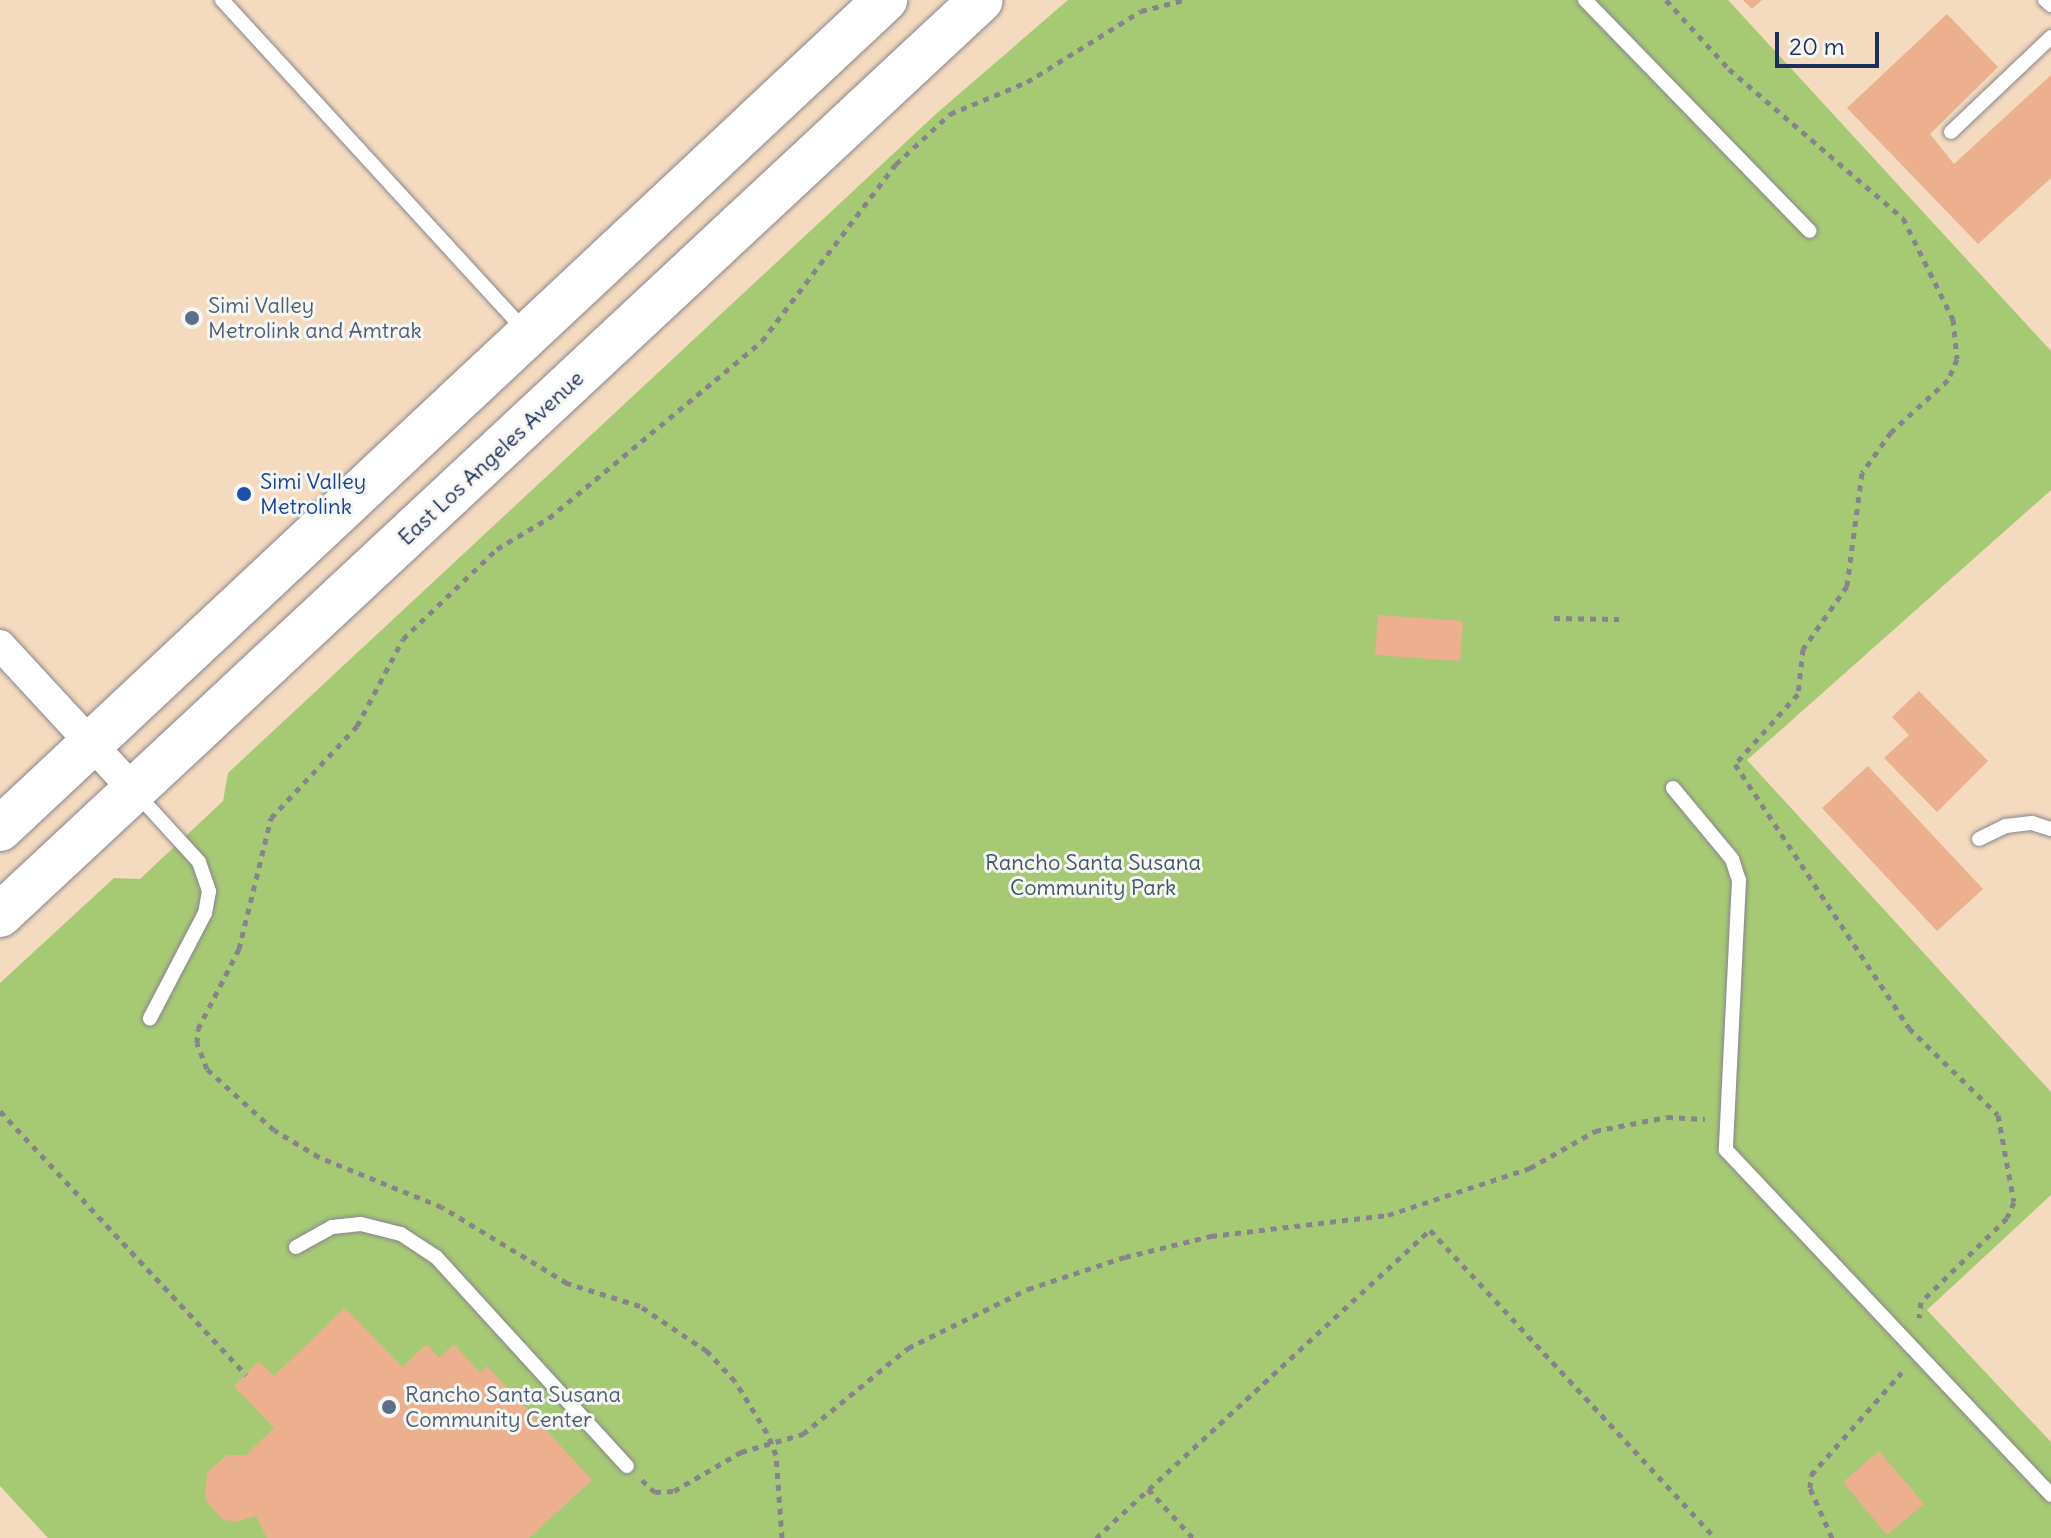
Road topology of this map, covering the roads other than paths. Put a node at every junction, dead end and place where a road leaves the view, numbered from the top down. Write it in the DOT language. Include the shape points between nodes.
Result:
graph roads {
  1 [pos="222,0"];
  2 [pos="885,0"];
  3 [pos="981,0"];
  4 [pos="1585,0"];
  5 [pos="2045,0"];
  6 [pos="2051,5"];
  7 [pos="2051,37"];
  8 [pos="1951,132"];
  9 [pos="1810,231"];
  10 [pos="530,336"];
  11 [pos="0,645"];
  12 [pos="92,745"];
  13 [pos="1673,788"];
  14 [pos="134,790"];
  15 [pos="0,829"];
  16 [pos="2051,829"];
  17 [pos="1979,839"];
  18 [pos="0,915"];
  19 [pos="150,1018"];
  20 [pos="296,1247"];
  21 [pos="627,1466"];
  22 [pos="2051,1495"];
  1 -- 10 [label="lane"];
  2 -- 10 [label="main road"];
  3 -- 14 [label="main road, East Los Angeles Avenue"];
  4 -- 9 [label="lane"];
  5 -- 6 [label="lane"];
  7 -- 8 [label="lane"];
  10 -- 12 [label="main road"];
  11 -- 12 [label="street"];
  12 -- 14 [label="street"];
  12 -- 15 [label="main road"];
  13 -- 22 [label="lane" via="1732,859 1739,880 1726,1150"];
  14 -- 18 [label="main road, East Los Angeles Avenue"];
  14 -- 19 [label="lane" via="199,862 209,891 205,913"];
  16 -- 17 [label="lane" via="2032,823 2006,826"];
  20 -- 21 [label="lane" via="332,1227 361,1224 401,1234 436,1257"];
}
